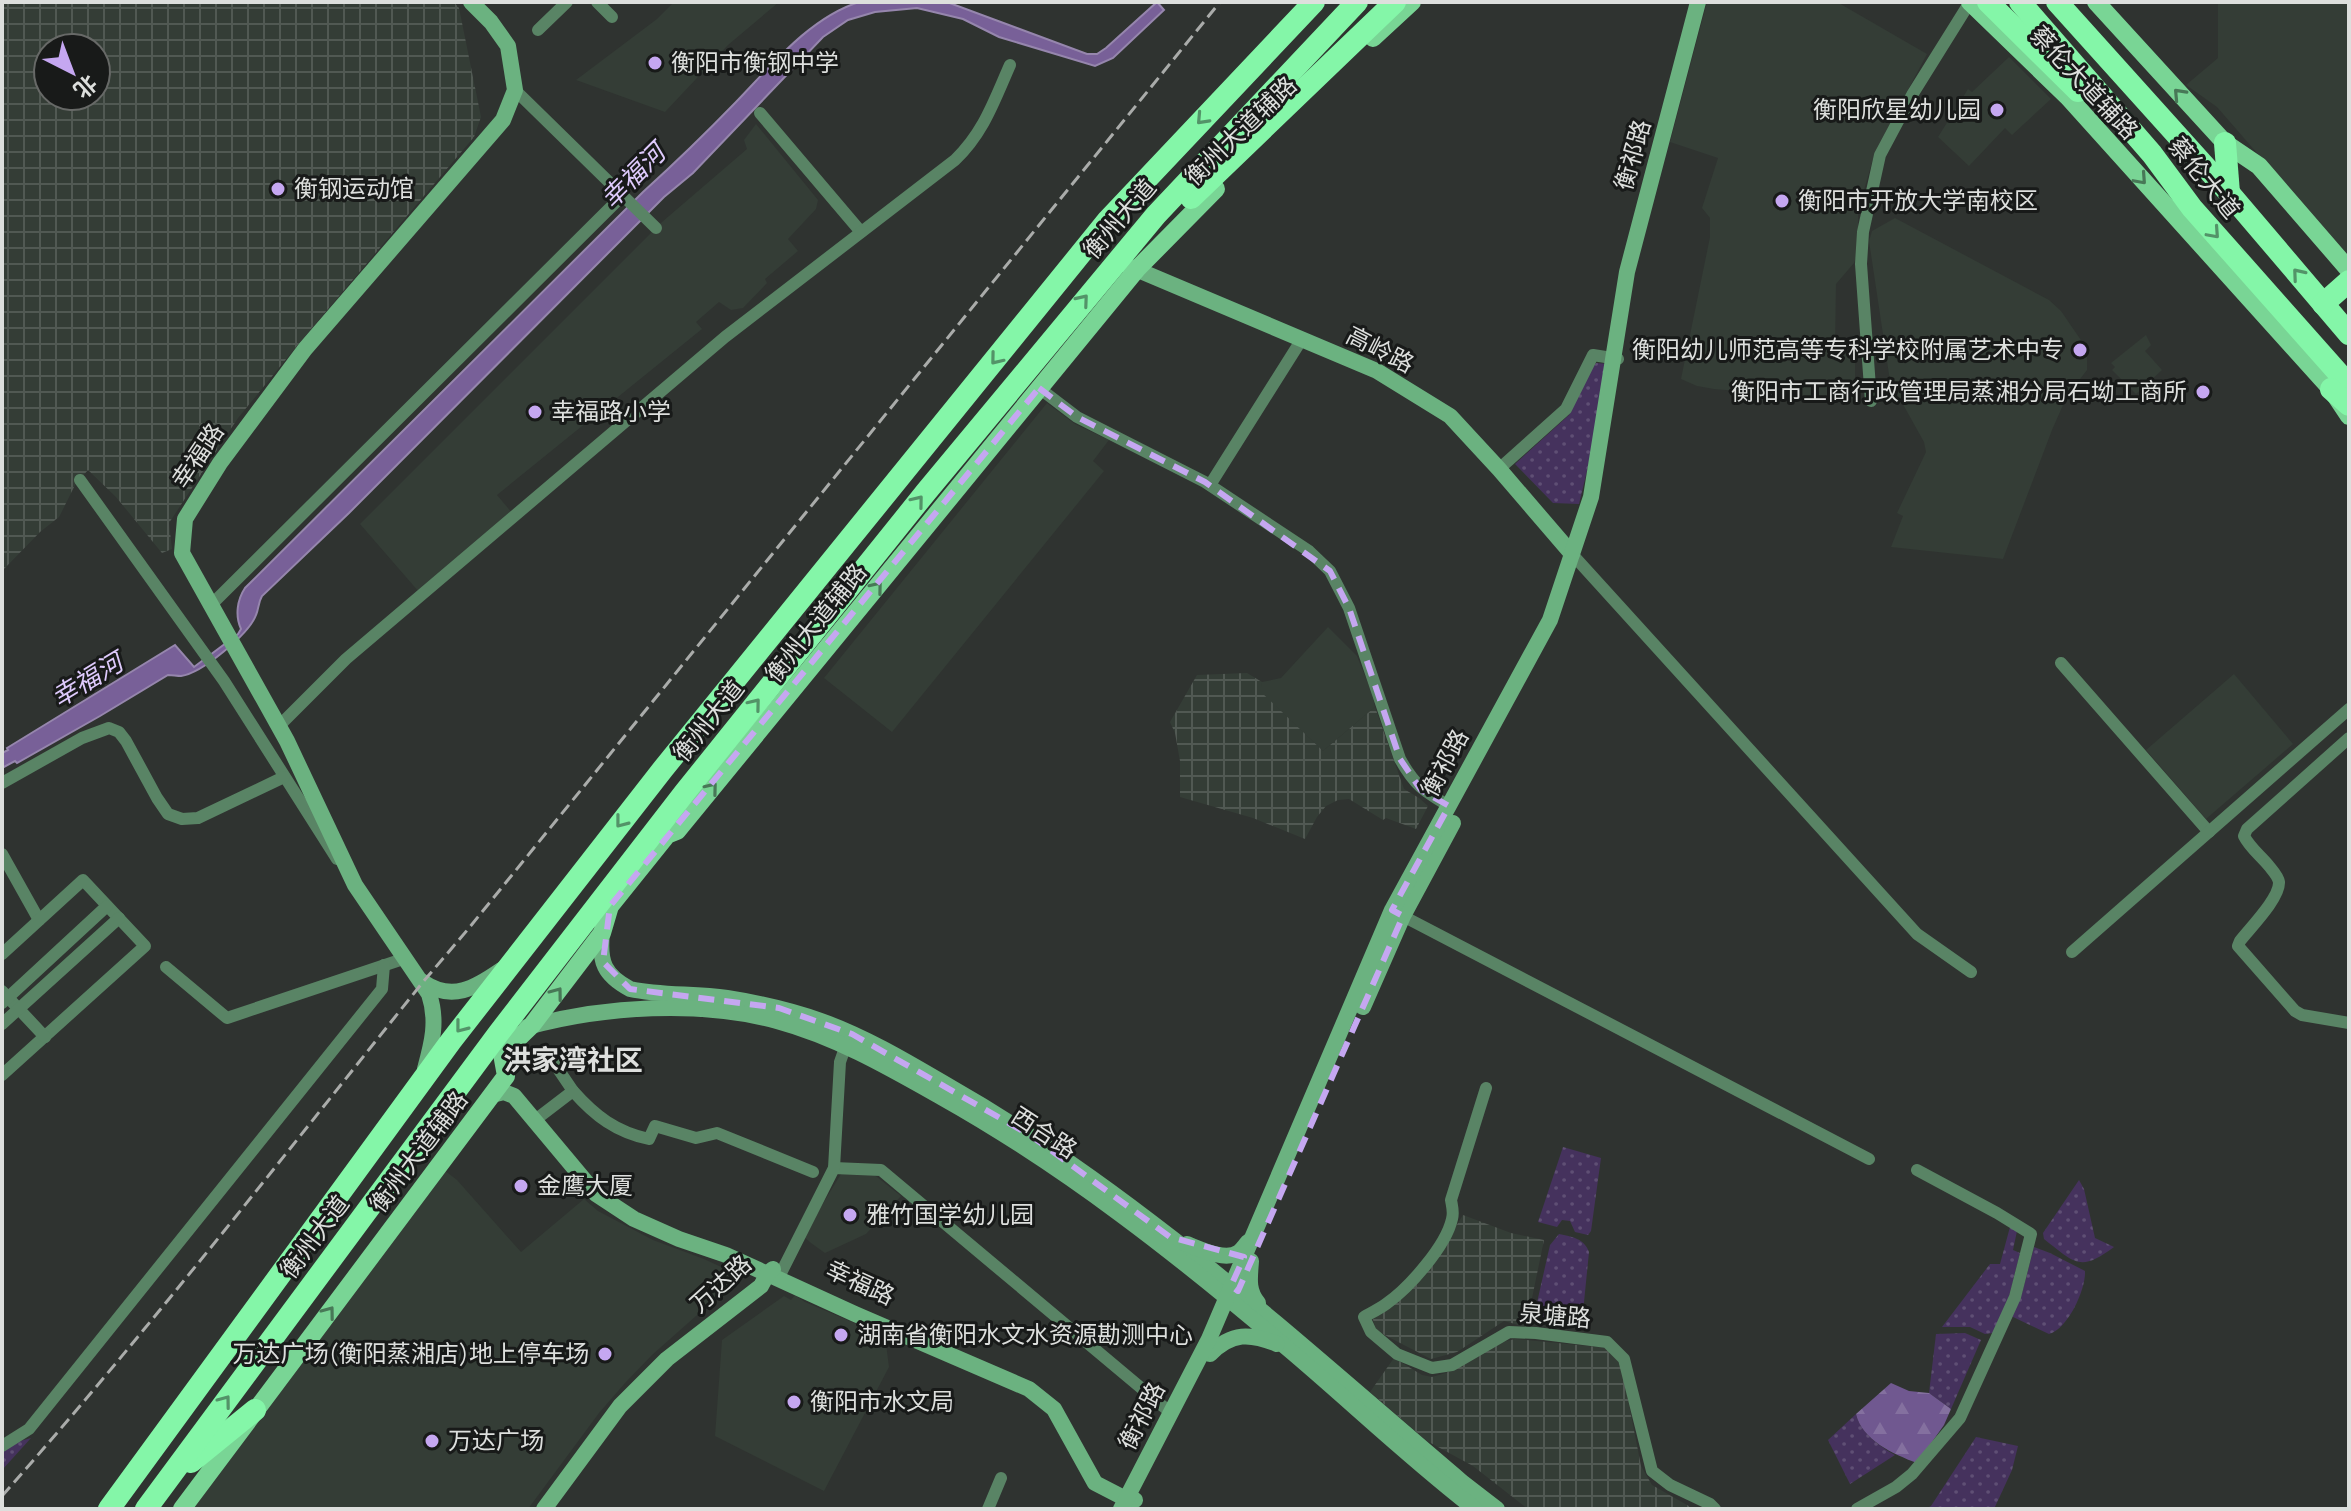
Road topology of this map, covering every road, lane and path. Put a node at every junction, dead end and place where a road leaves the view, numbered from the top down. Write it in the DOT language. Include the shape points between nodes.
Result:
graph roads {
  1 [pos="471,2"];
  2 [pos="567,2"];
  3 [pos="597,2"];
  4 [pos="1302,2"];
  5 [pos="1314,2"];
  6 [pos="1357,2"];
  7 [pos="1395,2"];
  8 [pos="1412,2"];
  9 [pos="1701,2"];
  10 [pos="1970,2"];
  11 [pos="1988,2"];
  12 [pos="2020,2"];
  13 [pos="2057,2"];
  14 [pos="2076,2"];
  15 [pos="2096,2"];
  16 [pos="612,17"];
  17 [pos="538,30"];
  18 [pos="1010,65"];
  19 [pos="1238,81"];
  20 [pos="515,90"];
  21 [pos="760,113"];
  22 [pos="2225,143"];
  23 [pos="2229,193"];
  24 [pos="624,198"];
  25 [pos="2192,208"];
  26 [pos="653,226"];
  27 [pos="861,232"];
  28 [pos="1127,265"];
  29 [pos="2349,270"];
  30 [pos="2349,281"];
  31 [pos="2323,304"];
  32 [pos="2347,328"];
  33 [pos="1302,339"];
  34 [pos="1616,359"];
  35 [pos="2340,387"];
  36 [pos="1039,388"];
  37 [pos="1871,401"];
  38 [pos="2349,405"];
  39 [pos="2349,416"];
  40 [pos="1499,469"];
  41 [pos="80,480"];
  42 [pos="1210,485"];
  43 [pos="1575,558"];
  44 [pos="211,605"];
  45 [pos="2061,663"];
  46 [pos="2349,709"];
  47 [pos="279,726"];
  48 [pos="2349,738"];
  49 [pos="284,777"];
  50 [pos="2,783"];
  51 [pos="1449,806"];
  52 [pos="2209,832"];
  53 [pos="2,854"];
  54 [pos="355,885"];
  55 [pos="609,898"];
  56 [pos="107,906"];
  57 [pos="1397,913"];
  58 [pos="119,918"];
  59 [pos="39,920"];
  60 [pos="602,933"];
  61 [pos="2072,952"];
  62 [pos="2,954"];
  63 [pos="406,958"];
  64 [pos="512,962"];
  65 [pos="384,965"];
  66 [pos="166,967"];
  67 [pos="1971,972"];
  68 [pos="423,982"];
  69 [pos="4,997"];
  70 [pos="19,1009"];
  71 [pos="2349,1023"];
  72 [pos="2,1024"];
  73 [pos="532,1025"];
  74 [pos="45,1037"];
  75 [pos="846,1045"];
  76 [pos="502,1055"];
  77 [pos="552,1060"];
  78 [pos="2,1075"];
  79 [pos="423,1079"];
  80 [pos="1486,1088"];
  81 [pos="573,1091"];
  82 [pos="492,1095"];
  83 [pos="539,1117"];
  84 [pos="1869,1159"];
  85 [pos="834,1168"];
  86 [pos="1917,1170"];
  87 [pos="813,1172"];
  88 [pos="602,1194"];
  89 [pos="1170,1237"];
  90 [pos="1252,1237"];
  91 [pos="1251,1261"];
  92 [pos="746,1264"];
  93 [pos="778,1275"];
  94 [pos="1198,1275"];
  95 [pos="1232,1295"];
  96 [pos="737,1305"];
  97 [pos="1271,1320"];
  98 [pos="1210,1346"];
  99 [pos="1288,1348"];
  100 [pos="255,1410"];
  101 [pos="1171,1413"];
  102 [pos="2,1446"];
  103 [pos="1001,1478"];
  104 [pos="165,1483"];
  105 [pos="1128,1502"];
  106 [pos="1715,1507"];
  107 [pos="109,1509"];
  108 [pos="146,1509"];
  109 [pos="156,1509"];
  110 [pos="182,1509"];
  111 [pos="544,1509"];
  112 [pos="553,1509"];
  113 [pos="988,1509"];
  114 [pos="1475,1509"];
  115 [pos="1497,1509"];
  116 [pos="1857,1509"];
  1 -- 20 [label="street" via="508,46"];
  2 -- 17 [label="street"];
  3 -- 16 [label="street"];
  4 -- 19 [label="highway"];
  5 -- 19 [label="highway, 衡州大道"];
  6 -- 28 [label="highway, 衡州大道" via="1253,111"];
  7 -- 28 [label="highway"];
  8 -- 28 [label="main road, 衡州大道辅路"];
  9 -- 34 [label="street, 衡祁路" via="1627,272"];
  10 -- 35 [label="main road, 蔡伦大道辅路, one-way" via="2068,97"];
  10 -- 37 [label="street" via="1880,155 1861,264"];
  11 -- 25 [label="highway"];
  12 -- 25 [label="highway, 蔡伦大道"];
  13 -- 23 [label="highway, 蔡伦大道"];
  14 -- 23 [label="highway" via="2179,123"];
  22 -- 15 [label="main road, one-way"];
  18 -- 27 [label="street" via="972,144"];
  19 -- 64 [label="highway, 衡州大道, one-way" via="1108,220"];
  20 -- 24 [label="street"];
  20 -- 44 [label="street, 幸福路" via="503,120 305,349 185,519 182,553"];
  21 -- 27 [label="street"];
  22 -- 23 [label="highway"];
  22 -- 29 [label="main road" via="2259,166"];
  31 -- 23 [label="highway, 蔡伦大道, one-way"];
  24 -- 26 [label="street"];
  24 -- 44 [label="street"];
  25 -- 35 [label="highway, 蔡伦大道, one-way"];
  27 -- 47 [label="street" via="713,347 346,659"];
  28 -- 33 [label="street, 高岭路"];
  28 -- 36 [label="main road, 衡州大道辅路"];
  55 -- 28 [label="highway, 衡州大道, one-way" via="685,792 926,492"];
  30 -- 31 [label="highway"];
  31 -- 32 [label="highway, 蔡伦大道"];
  33 -- 40 [label="street, 高岭路" via="1377,371 1450,416"];
  33 -- 42 [label="street"];
  34 -- 40 [label="street" via="1593,355 1566,409"];
  34 -- 43 [label="street, 衡祁路"];
  35 -- 38 [label="highway, 蔡伦大道"];
  35 -- 39 [label="main road, 蔡伦大道辅路"];
  36 -- 42 [label="street" via="1077,417"];
  55 -- 36 [label="main road, 衡州大道辅路, one-way" via="667,835 677,831"];
  40 -- 43 [label="street, 高岭路"];
  41 -- 49 [label="street" via="224,681"];
  42 -- 51 [label="street" via="1309,551 1330,571 1349,608 1400,759 1421,790"];
  43 -- 51 [label="street, 衡祁路" via="1550,620"];
  43 -- 57 [label="street, 衡祁路" via="1560,624"];
  43 -- 67 [label="street" via="1917,934"];
  44 -- 47 [label="street, 幸福路"];
  45 -- 52 [label="street"];
  46 -- 52 [label="street"];
  47 -- 54 [label="street, 幸福路"];
  48 -- 71 [label="street" via="2247,829 2248,843 2279,883 2271,903 2238,946 2295,1011"];
  49 -- 50 [label="street" via="198,818 182,819 168,814 126,741 109,728"];
  49 -- 54 [label="street"];
  51 -- 57 [label="street, 衡祁路"];
  52 -- 61 [label="street"];
  53 -- 59 [label="street"];
  54 -- 63 [label="street, 幸福路"];
  55 -- 60 [label="main road, 衡州大道辅路"];
  55 -- 76 [label="highway, 衡州大道"];
  56 -- 58 [label="street"];
  56 -- 59 [label="street" via="83,880"];
  56 -- 69 [label="street"];
  57 -- 84 [label="street"];
  57 -- 90 [label="street, 衡祁路"];
  57 -- 91 [label="street, 衡祁路"];
  58 -- 70 [label="street"];
  58 -- 74 [label="street" via="145,946"];
  59 -- 62 [label="street"];
  73 -- 60 [label="main road, 衡州大道辅路, one-way"];
  60 -- 89 [label="street, 西合路" via="603,962 618,983 645,992 725,997 779,1008 852,1034 1030,1135"];
  63 -- 65 [label="street"];
  63 -- 68 [label="street, 幸福路"];
  64 -- 68 [label="street" via="467,990 445,992"];
  64 -- 79 [label="highway, 衡州大道, one-way"];
  65 -- 66 [label="street" via="227,1018"];
  65 -- 102 [label="street" via="382,989 373,1002 29,1429"];
  68 -- 79 [label="street, 幸福路" via="435,1026"];
  69 -- 70 [label="street"];
  70 -- 72 [label="street"];
  70 -- 74 [label="street"];
  73 -- 75 [label="street, 西合路" via="566,1016 674,1007 775,1021"];
  73 -- 76 [label="main road, 衡州大道辅路"];
  74 -- 78 [label="street"];
  75 -- 85 [label="street" via="840,1062"];
  75 -- 94 [label="street, 西合路" via="1021,1145"];
  76 -- 82 [label="main road, 衡州大道辅路"];
  76 -- 83 [label="street, 幸福路"];
  104 -- 76 [label="highway, 衡州大道, one-way"];
  77 -- 81 [label="street"];
  79 -- 107 [label="highway, 衡州大道"];
  80 -- 106 [label="street, 泉塘路" via="1451,1200 1454,1216 1447,1231 1398,1294 1364,1317 1371,1332 1397,1354 1432,1368 1452,1365 1509,1332 1607,1342 1624,1359 1652,1471"];
  81 -- 83 [label="street"];
  81 -- 87 [label="street" via="605,1122 634,1136 649,1139 655,1126 696,1138 717,1133"];
  82 -- 88 [label="street, 幸福路" via="514,1096"];
  100 -- 82 [label="main road, 衡州大道辅路, one-way"];
  83 -- 88 [label="street, 幸福路"];
  85 -- 93 [label="street"];
  85 -- 101 [label="street" via="881,1170"];
  86 -- 116 [label="street" via="2031,1234 2015,1297 1960,1418 1912,1474"];
  88 -- 92 [label="street, 幸福路" via="634,1219"];
  88 -- 93 [label="street, 幸福路"];
  89 -- 90 [label="street" via="1231,1255"];
  89 -- 95 [label="street, 西合路"];
  90 -- 95 [label="street, 衡祁路"];
  91 -- 95 [label="street, 衡祁路"];
  91 -- 97 [label="street" via="1252,1297"];
  92 -- 93 [label="street, 幸福路"];
  92 -- 96 [label="street" via="747,1288"];
  93 -- 96 [label="street, 万达路"];
  93 -- 105 [label="street, 幸福路" via="1032,1385 1058,1405 1099,1478"];
  93 -- 112 [label="street, 万达路" via="767,1292 672,1364 627,1411"];
  94 -- 95 [label="street, 西合路"];
  94 -- 98 [label="street" via="1218,1305"];
  95 -- 97 [label="street, 西合路"];
  95 -- 98 [label="street, 衡祁路"];
  95 -- 99 [label="street, 西合路"];
  96 -- 111 [label="street, 万达路" via="667,1359 620,1406"];
  97 -- 115 [label="street, 西合路"];
  98 -- 99 [label="street" via="1249,1336"];
  98 -- 101 [label="street, 衡祁路"];
  98 -- 105 [label="street, 衡祁路"];
  99 -- 114 [label="street, 西合路"];
  100 -- 104 [label="highway"];
  100 -- 110 [label="main road, 衡州大道辅路"];
  101 -- 105 [label="street, 衡祁路"];
  103 -- 113 [label="street"];
  104 -- 108 [label="highway, 衡州大道"];
  104 -- 109 [label="highway"];
}
